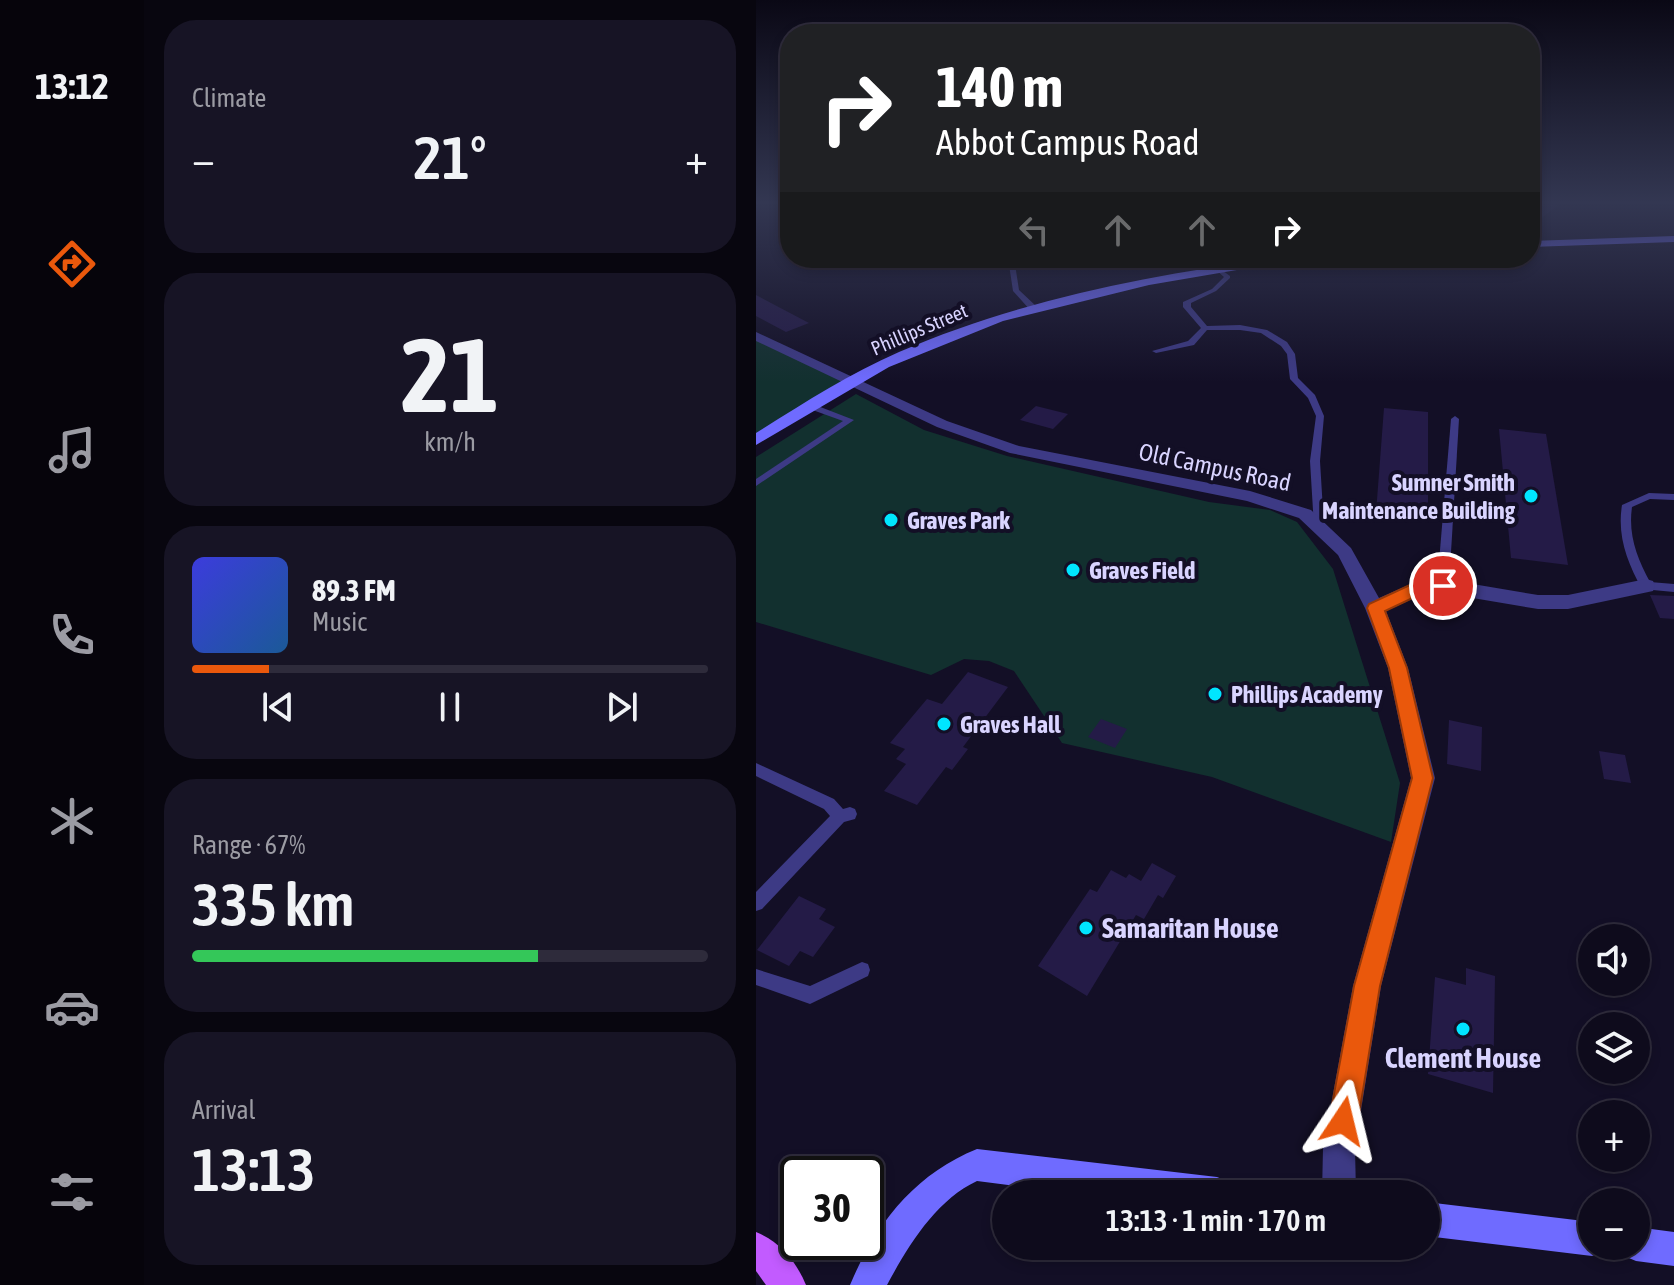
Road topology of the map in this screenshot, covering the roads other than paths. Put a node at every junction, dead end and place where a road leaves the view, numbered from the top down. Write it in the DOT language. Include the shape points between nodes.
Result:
graph roads {
  1 [pos="1013,268"];
  2 [pos="1233,268"];
  3 [pos="1219,270"];
  4 [pos="1034,309"];
  5 [pos="1205,328"];
  6 [pos="756,336"];
  7 [pos="1156,351"];
  8 [pos="852,381"];
  9 [pos="810,406"];
  10 [pos="1455,419"];
  11 [pos="756,440"];
  12 [pos="756,483"];
  13 [pos="1674,497"];
  14 [pos="1319,527"];
  15 [pos="1443,586"];
  16 [pos="1646,586"];
  17 [pos="1674,588"];
  18 [pos="1375,608"];
  19 [pos="756,769"];
  20 [pos="756,903"];
  21 [pos="862,970"];
  22 [pos="756,977"];
  23 [pos="1101,1180"];
  24 [pos="1339,1180"];
  25 [pos="1440,1221"];
  26 [pos="1578,1237"];
  27 [pos="1650,1246"];
  28 [pos="756,1249"];
  29 [pos="1674,1249"];
  30 [pos="788,1285"];
  31 [pos="868,1285"];
  1 -- 4 [label="lane" via="1016,291"];
  2 -- 3 [label="street, Phillips Street"];
  3 -- 4 [label="street, Phillips Street"];
  3 -- 5 [label="lane" via="1228,277 1187,302"];
  4 -- 8 [label="street, Phillips Street" via="924,346"];
  5 -- 7 [label="lane" via="1191,343"];
  5 -- 14 [label="lane" via="1243,327 1270,334 1291,355 1294,379 1312,397 1320,416 1315,461"];
  6 -- 8 [label="street, Old Campus Road"];
  8 -- 9 [label="street, Phillips Street"];
  8 -- 14 [label="street, Old Campus Road" via="942,424 1015,450 1250,496 1305,514"];
  9 -- 11 [label="street, Phillips Street"];
  9 -- 12 [label="lane" via="850,420"];
  10 -- 15 [label="lane"];
  13 -- 16 [label="lane" via="1649,496 1627,505 1626,547"];
  14 -- 18 [label="street, Old Campus Road" via="1345,552"];
  15 -- 16 [label="street" via="1568,602"];
  15 -- 18 [label="street" via="1418,589"];
  16 -- 17 [label="lane"];
  18 -- 24 [label="street, Old Campus Road" via="1398,668 1423,778 1367,986 1339,1148"];
  19 -- 20 [label="lane" via="845,815"];
  21 -- 22 [label="lane" via="810,995"];
  23 -- 31 [label="street" via="977,1165 962,1170 925,1202"];
  25 -- 26 [label="street"];
  27 -- 29 [label="street"];
  28 -- 30 [label="main road"];
}
